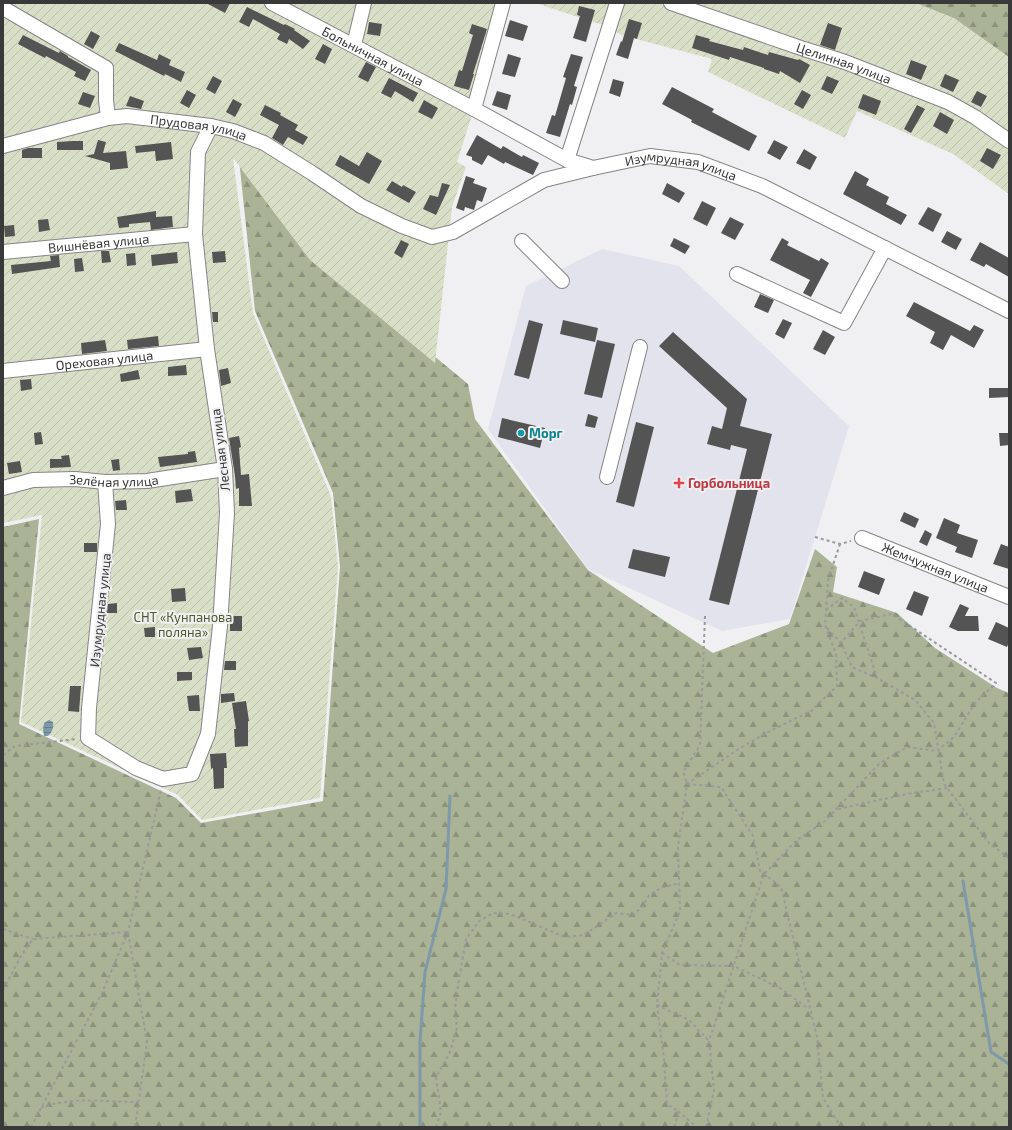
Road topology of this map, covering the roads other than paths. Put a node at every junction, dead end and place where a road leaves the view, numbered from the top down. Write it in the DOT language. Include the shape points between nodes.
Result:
graph roads {
  1 [pos="272,3"];
  2 [pos="364,3"];
  3 [pos="503,3"];
  4 [pos="616,3"];
  5 [pos="671,3"];
  6 [pos="3,8"];
  7 [pos="354,45"];
  8 [pos="474,109"];
  9 [pos="108,118"];
  10 [pos="210,126"];
  11 [pos="1009,141"];
  12 [pos="3,146"];
  13 [pos="567,160"];
  14 [pos="593,168"];
  15 [pos="195,234"];
  16 [pos="522,241"];
  17 [pos="885,248"];
  18 [pos="3,252"];
  19 [pos="737,274"];
  20 [pos="562,282"];
  21 [pos="1009,310"];
  22 [pos="640,347"];
  23 [pos="207,349"];
  24 [pos="3,371"];
  25 [pos="225,468"];
  26 [pos="607,477"];
  27 [pos="105,482"];
  28 [pos="3,488"];
  29 [pos="862,538"];
  30 [pos="1009,597"];
  31 [pos="163,779"];
  1 -- 7 [label="street, Больничная улица"];
  2 -- 7 [label="street"];
  3 -- 8 [label="street"];
  4 -- 13 [label="street"];
  5 -- 11 [label="street, Целинная улица" via="846,62 948,102"];
  6 -- 9 [label="street" via="106,68"];
  7 -- 8 [label="street, Больничная улица"];
  8 -- 13 [label="street, Изумрудная улица"];
  9 -- 10 [label="street, Прудовая улица" via="127,116"];
  9 -- 12 [label="street, Прудовая улица"];
  10 -- 14 [label="street, Прудовая улица" via="233,131 264,143 361,206 402,226 432,236 453,232 498,209 544,180"];
  10 -- 15 [label="street, Лесная улица" via="198,152"];
  13 -- 14 [label="street, Изумрудная улица"];
  14 -- 17 [label="street, Изумрудная улица" via="650,156 698,162 762,186"];
  15 -- 18 [label="street, Вишнёвая улица"];
  15 -- 23 [label="street, Лесная улица"];
  16 -- 20 [label="street"];
  17 -- 19 [label="street" via="844,323"];
  17 -- 21 [label="street, Изумрудная улица"];
  22 -- 26 [label="street"];
  23 -- 24 [label="street, Ореховая улица"];
  23 -- 25 [label="street, Лесная улица"];
  25 -- 27 [label="street, Зелёная улица" via="147,481"];
  25 -- 31 [label="street, Лесная улица" via="227,513 220,626 208,734 192,774"];
  27 -- 28 [label="street, Зелёная улица" via="75,479 33,480"];
  27 -- 31 [label="street, Изумрудная улица" via="108,524 88,738 136,768"];
  29 -- 30 [label="street, Жемчужная улица"];
}
